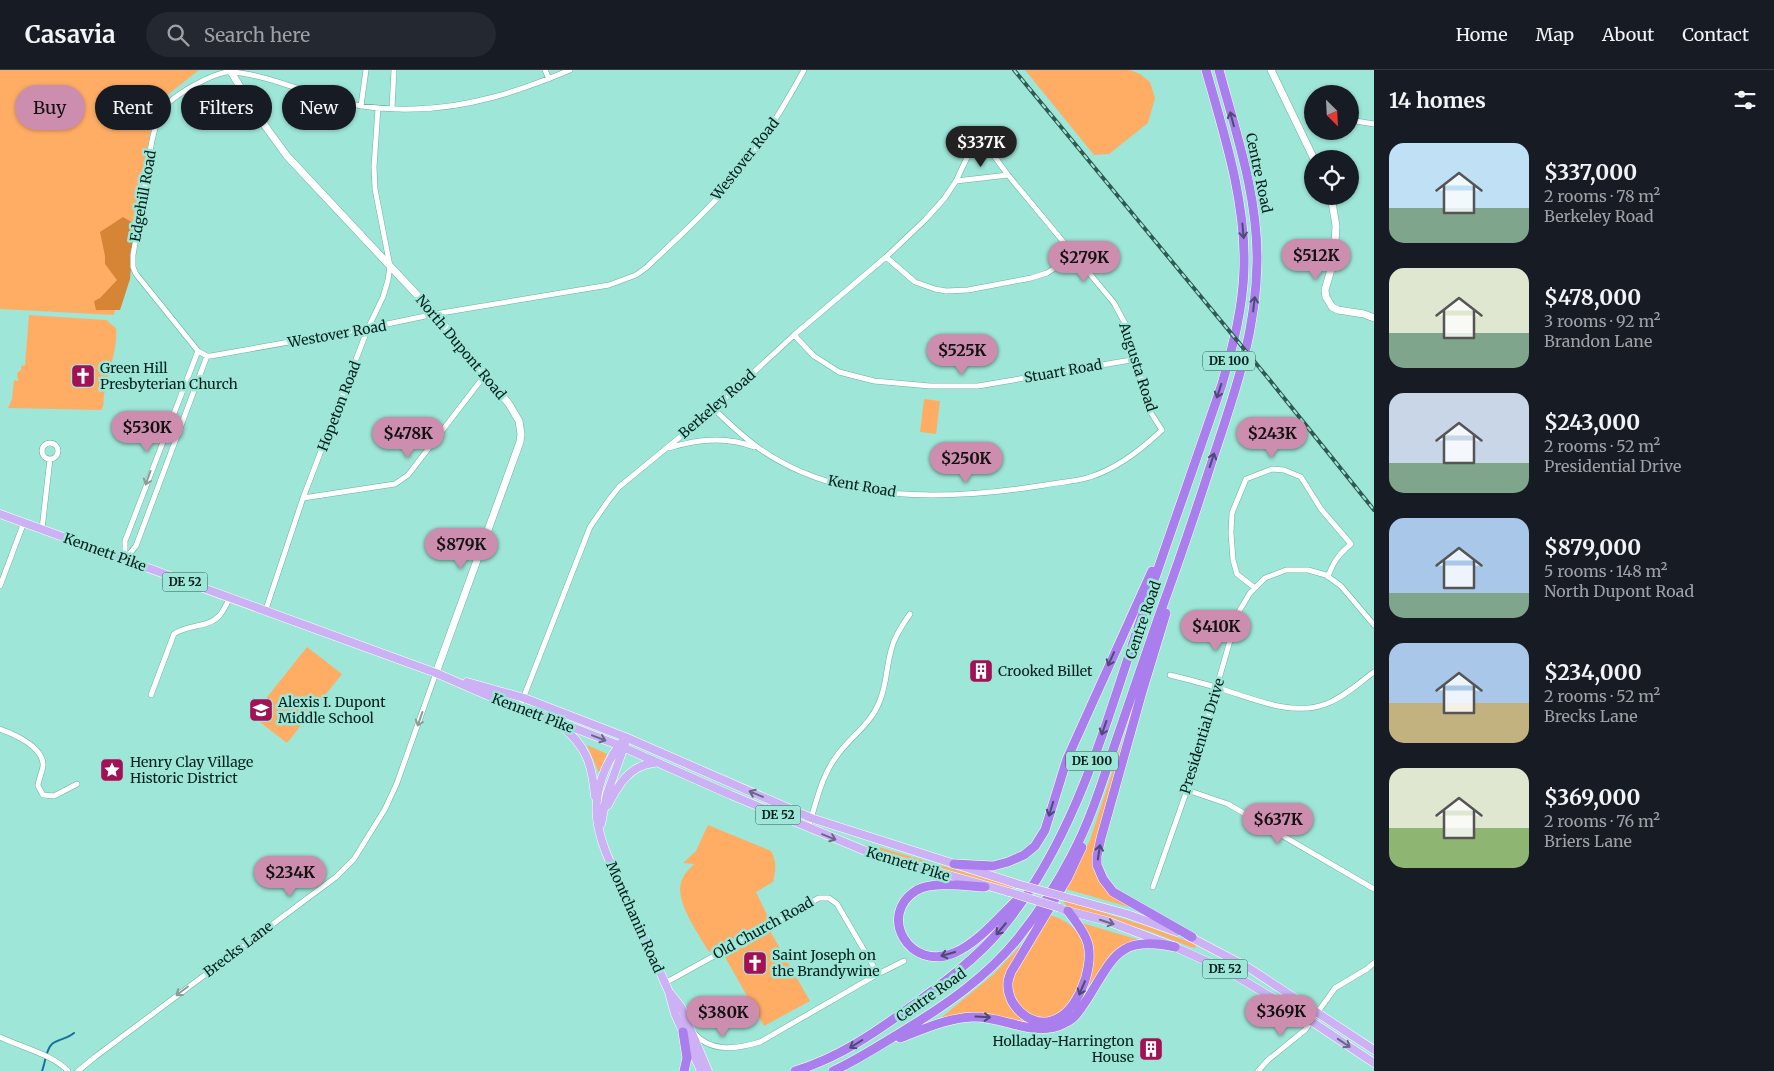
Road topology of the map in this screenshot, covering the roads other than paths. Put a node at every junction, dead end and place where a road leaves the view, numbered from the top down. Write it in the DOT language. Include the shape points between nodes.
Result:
graph roads {
  1 [pos="366,70"];
  2 [pos="394,70"];
  3 [pos="545,70"];
  4 [pos="570,70"];
  5 [pos="804,70"];
  6 [pos="1206,70"];
  7 [pos="1219,70"];
  8 [pos="1271,70"];
  9 [pos="231,71"];
  10 [pos="549,79"];
  11 [pos="361,106"];
  12 [pos="378,108"];
  13 [pos="392,108"];
  14 [pos="1359,122"];
  15 [pos="1374,124"];
  16 [pos="980,144"];
  17 [pos="1310,150"];
  18 [pos="1008,175"];
  19 [pos="956,180"];
  20 [pos="1332,205"];
  21 [pos="1075,255"];
  22 [pos="886,257"];
  23 [pos="390,266"];
  24 [pos="435,314"];
  25 [pos="1374,318"];
  26 [pos="368,328"];
  27 [pos="794,335"];
  28 [pos="198,351"];
  29 [pos="207,356"];
  30 [pos="1137,358"];
  31 [pos="485,375"];
  32 [pos="714,408"];
  33 [pos="1162,430"];
  34 [pos="665,449"];
  35 [pos="763,452"];
  36 [pos="50,459"];
  37 [pos="303,498"];
  38 [pos="1197,507"];
  39 [pos="0,514"];
  40 [pos="24,522"];
  41 [pos="42,529"];
  42 [pos="1171,531"];
  43 [pos="125,559"];
  44 [pos="1328,577"];
  45 [pos="0,586"];
  46 [pos="1256,588"];
  47 [pos="230,598"];
  48 [pos="265,612"];
  49 [pos="910,614"];
  50 [pos="1374,625"];
  51 [pos="1374,672"];
  52 [pos="436,673"];
  53 [pos="1170,675"];
  54 [pos="1217,687"];
  55 [pos="151,695"];
  56 [pos="524,698"];
  57 [pos="519,709"];
  58 [pos="554,720"];
  59 [pos="0,729"];
  60 [pos="625,737"];
  61 [pos="621,747"];
  62 [pos="656,762"];
  63 [pos="1103,778"];
  64 [pos="77,784"];
  65 [pos="1187,790"];
  66 [pos="599,813"];
  67 [pos="811,818"];
  68 [pos="808,828"];
  69 [pos="954,864"];
  70 [pos="1034,883"];
  71 [pos="985,887"];
  72 [pos="1153,887"];
  73 [pos="1374,890"];
  74 [pos="1064,910"];
  75 [pos="1192,937"];
  76 [pos="1175,947"];
  77 [pos="904,961"];
  78 [pos="1374,964"];
  79 [pos="878,974"];
  80 [pos="665,982"];
  81 [pos="1318,1012"];
  82 [pos="1312,1022"];
  83 [pos="686,1028"];
  84 [pos="0,1037"];
  85 [pos="880,1045"];
  86 [pos="1374,1050"];
  87 [pos="1374,1063"];
  88 [pos="68,1071"];
  89 [pos="78,1071"];
  90 [pos="684,1071"];
  91 [pos="701,1071"];
  92 [pos="708,1071"];
  93 [pos="795,1071"];
  94 [pos="833,1071"];
  95 [pos="1258,1071"];
  1 -- 11 [label="street"];
  2 -- 13 [label="street"];
  3 -- 10 [label="street"];
  4 -- 10 [label="street, Edgehill Road"];
  5 -- 24 [label="street, Westover Road" via="779,116 720,194 636,275 610,285"];
  6 -- 42 [label="highway, Centre Road / DE 100, one-way" via="1236,183 1244,249 1243,289 1227,367"];
  38 -- 7 [label="highway, Centre Road / DE 100, one-way" via="1243,366 1256,288 1253,204"];
  8 -- 17 [label="main road"];
  9 -- 11 [label="street, Edgehill Road"];
  9 -- 23 [label="main road, North Dupont Road" via="282,149"];
  9 -- 28 [label="street, Edgehill Road" via="199,82 174,98 163,110 153,136 133,255 136,274"];
  10 -- 13 [label="street, Edgehill Road" via="485,100 434,108"];
  11 -- 12 [label="street, Edgehill Road"];
  12 -- 13 [label="street, Edgehill Road"];
  12 -- 23 [label="street, Hopeton Road" via="375,189"];
  14 -- 15 [label="street"];
  16 -- 18 [label="street, Augusta Road" via="989,149"];
  16 -- 19 [label="street, Berkeley Road" via="972,147"];
  18 -- 19 [label="street"];
  18 -- 21 [label="street, Augusta Road"];
  19 -- 22 [label="street, Berkeley Road" via="925,220"];
  20 -- 25 [label="main road" via="1336,226 1334,259 1326,297 1338,310"];
  21 -- 22 [label="street" via="1031,278 946,291 915,282"];
  21 -- 30 [label="street, Augusta Road" via="1114,303 1127,327"];
  22 -- 27 [label="street, Berkeley Road"];
  23 -- 24 [label="main road, North Dupont Road"];
  23 -- 26 [label="street, Hopeton Road" via="383,297"];
  24 -- 26 [label="street, Westover Road"];
  24 -- 31 [label="main road, North Dupont Road"];
  26 -- 29 [label="street, Westover Road"];
  26 -- 37 [label="street, Hopeton Road"];
  27 -- 30 [label="street, Stuart Road" via="814,356 839,372 874,381 930,386 978,386"];
  27 -- 32 [label="street, Berkeley Road"];
  28 -- 29 [label="street, Edgehill Road"];
  28 -- 43 [label="street, one-way" via="125,541"];
  29 -- 43 [label="street" via="136,546"];
  30 -- 33 [label="street, Augusta Road" via="1151,414"];
  31 -- 37 [label="street" via="408,476 395,484"];
  31 -- 52 [label="main road, North Dupont Road" via="515,412 521,438"];
  32 -- 34 [label="street, Berkeley Road"];
  32 -- 35 [label="street, Kent Road"];
  33 -- 35 [label="street, Kent Road" via="1114,467 1090,477 980,494 870,490 804,473"];
  34 -- 35 [label="street, Kent Road" via="690,442 726,440"];
  34 -- 56 [label="street, Berkeley Road" via="619,487 590,527"];
  36 -- 41 [label="street"];
  37 -- 48 [label="street, Hopeton Road"];
  38 -- 63 [label="highway, Centre Road / DE 100"];
  75 -- 38 [label="highway, one-way" via="1113,892 1099,871 1097,856"];
  39 -- 40 [label="main road, Kennett Pike / DE 52"];
  40 -- 41 [label="main road, Kennett Pike / DE 52"];
  40 -- 45 [label="street"];
  41 -- 43 [label="main road, Kennett Pike / DE 52"];
  42 -- 69 [label="highway, one-way" via="1089,708 1067,759 1045,830 1035,846 1024,856 993,866"];
  42 -- 70 [label="highway, Centre Road / DE 100, one-way" via="1101,738 1052,853"];
  43 -- 47 [label="main road, Kennett Pike / DE 52"];
  44 -- 46 [label="street, Presidential Drive" via="1308,570 1286,570 1265,578"];
  44 -- 46 [label="street" via="1332,564 1351,544 1320,508 1301,477 1272,469 1246,479 1232,513 1233,560 1237,574"];
  44 -- 50 [label="street, Presidential Drive" via="1353,598"];
  46 -- 54 [label="street, Presidential Drive" via="1238,613"];
  47 -- 48 [label="main road, Kennett Pike / DE 52"];
  47 -- 55 [label="street" via="215,620 174,634"];
  48 -- 52 [label="main road, Kennett Pike / DE 52"];
  49 -- 67 [label="street" via="892,646 885,687 876,710 833,760"];
  51 -- 54 [label="street" via="1342,696 1310,707 1274,705"];
  52 -- 56 [label="main road, Kennett Pike / DE 52"];
  52 -- 57 [label="main road, Kennett Pike / DE 52"];
  52 -- 89 [label="street, Brecks Lane, one-way" via="394,789 354,859 336,877"];
  53 -- 54 [label="street"];
  54 -- 65 [label="street, Presidential Drive"];
  56 -- 57 [label="street, Berkeley Road"];
  56 -- 60 [label="main road, Kennett Pike / DE 52"];
  57 -- 58 [label="main road, Kennett Pike / DE 52"];
  58 -- 61 [label="main road, Kennett Pike / DE 52, one-way"];
  58 -- 66 [label="main road" via="572,735 587,755"];
  59 -- 64 [label="street" via="13,733 32,746 41,758 43,765 38,786 43,795 54,796"];
  60 -- 61 [label="main road, Montchanin Road"];
  67 -- 60 [label="main road, Kennett Pike / DE 52, one-way"];
  61 -- 62 [label="main road, Kennett Pike / DE 52"];
  61 -- 66 [label="main road, Montchanin Road" via="602,776"];
  62 -- 66 [label="main road" via="639,766 623,780"];
  62 -- 68 [label="main road, Kennett Pike / DE 52"];
  74 -- 63 [label="highway, one-way" via="1082,931 1088,944 1086,977 1076,1001 1059,1018 1048,1022 1027,1017 1015,1008 1012,1001 1008,983 1011,972 1077,859 1098,803"];
  63 -- 85 [label="highway, Centre Road / DE 100" via="1073,854 1018,938 957,996"];
  65 -- 72 [label="street, Presidential Drive"];
  65 -- 73 [label="street" via="1230,805"];
  66 -- 80 [label="main road, Montchanin Road" via="603,843"];
  67 -- 68 [label="street"];
  67 -- 69 [label="main road, Kennett Pike / DE 52"];
  68 -- 71 [label="main road, Kennett Pike / DE 52, one-way" via="868,852"];
  69 -- 75 [label="main road, Kennett Pike / DE 52, bridge" via="1127,914"];
  70 -- 71 [label="highway, one-way" via="984,932 954,953 929,957 909,947 902,938 899,913 906,899 917,890 929,886"];
  70 -- 93 [label="highway, Centre Road / DE 100, one-way" via="1002,928 955,974 872,1034 832,1058"];
  71 -- 74 [label="main road, Kennett Pike / DE 52, bridge"];
  74 -- 76 [label="main road, Kennett Pike / DE 52, one-way" via="1107,921"];
  75 -- 81 [label="main road, Kennett Pike / DE 52" via="1249,968"];
  76 -- 82 [label="main road, Kennett Pike / DE 52" via="1226,970"];
  85 -- 76 [label="highway, one-way" via="935,1024 974,1017 993,1018 1032,1028 1053,1028 1077,1015 1118,953 1142,943"];
  77 -- 79 [label="street"];
  78 -- 81 [label="street" via="1335,988"];
  79 -- 80 [label="street, Old Church Road" via="837,904 829,898 819,898"];
  79 -- 83 [label="street" via="748,1046 713,1046"];
  80 -- 83 [label="main road, Montchanin Road" via="675,1014"];
  81 -- 82 [label="street"];
  81 -- 86 [label="main road, Kennett Pike / DE 52"];
  82 -- 87 [label="main road, Kennett Pike / DE 52, one-way"];
  82 -- 95 [label="street"];
  83 -- 90 [label="highway"];
  83 -- 91 [label="main road, Montchanin Road"];
  83 -- 92 [label="main road, Montchanin Road"];
  84 -- 88 [label="street" via="50,1059"];
  85 -- 94 [label="highway, Centre Road / DE 100"];
}
